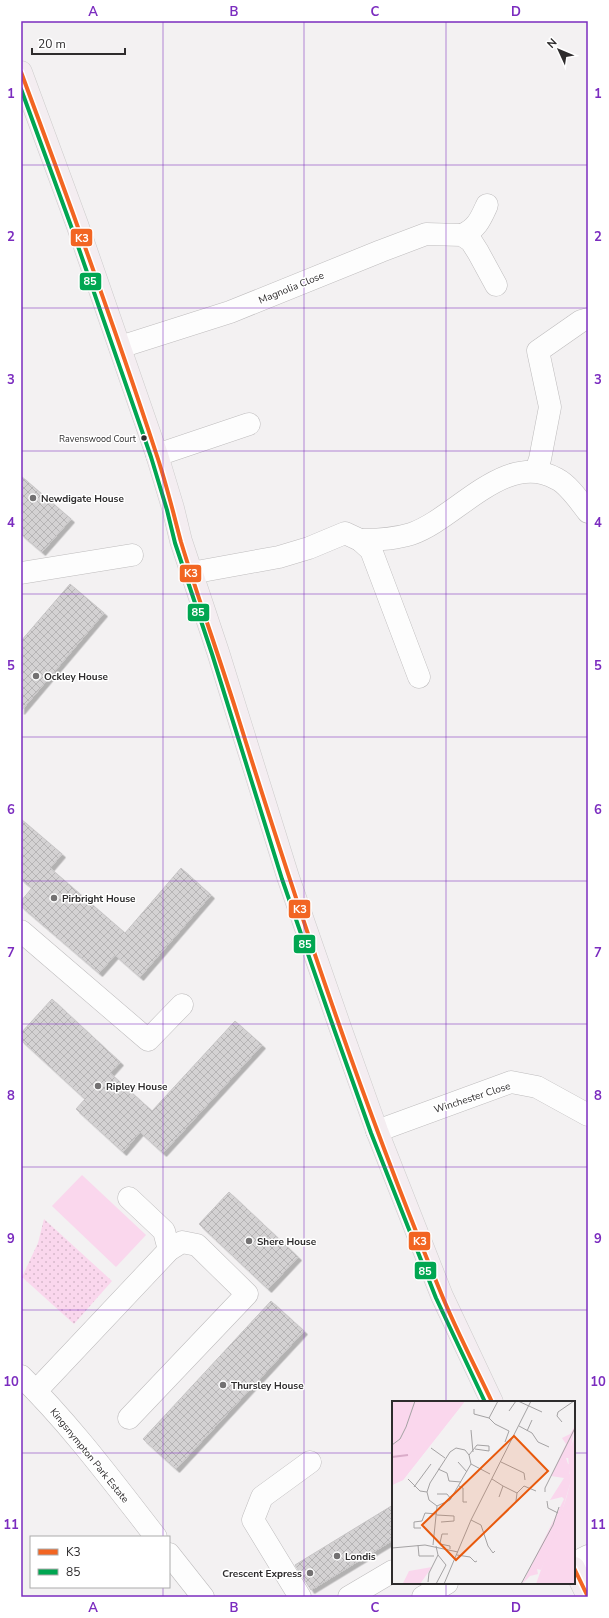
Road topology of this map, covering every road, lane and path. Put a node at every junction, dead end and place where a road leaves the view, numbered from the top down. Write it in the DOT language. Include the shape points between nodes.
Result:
graph roads {
  1 [pos="21,72"];
  2 [pos="487,205"];
  3 [pos="462,235"];
  4 [pos="496,285"];
  5 [pos="588,319"];
  6 [pos="120,346"];
  7 [pos="249,424"];
  8 [pos="157,455"];
  9 [pos="536,471"];
  10 [pos="588,512"];
  11 [pos="360,540"];
  12 [pos="132,555"];
  13 [pos="21,573"];
  14 [pos="191,573"];
  15 [pos="419,677"];
  16 [pos="21,931"];
  17 [pos="182,1006"];
  18 [pos="588,1115"];
  19 [pos="377,1131"];
  20 [pos="129,1198"];
  21 [pos="169,1250"];
  22 [pos="27,1385"];
  23 [pos="492,1401"];
  24 [pos="128,1418"];
  25 [pos="310,1462"];
  26 [pos="155,1536"];
  27 [pos="170,1555"];
  28 [pos="588,1556"];
  29 [pos="575,1562"];
  30 [pos="575,1570"];
  31 [pos="392,1572"];
  32 [pos="446,1584"];
  33 [pos="202,1597"];
  34 [pos="300,1597"];
  35 [pos="349,1597"];
  36 [pos="423,1597"];
  37 [pos="588,1597"];
  1 -- 6 [label="main road"];
  2 -- 3 [label="street" via="480,222 471,232"];
  3 -- 4 [label="street" via="471,241"];
  3 -- 6 [label="street, Magnolia Close" via="426,234 230,312"];
  5 -- 9 [label="street" via="581,321 538,351 550,407"];
  6 -- 8 [label="main road"];
  7 -- 8 [label="street"];
  8 -- 14 [label="main road"];
  9 -- 10 [label="street" via="558,479"];
  9 -- 11 [label="street" via="510,475 490,483 446,516 412,534"];
  11 -- 14 [label="street" via="345,533 279,557"];
  11 -- 15 [label="street" via="371,550"];
  12 -- 13 [label="street"];
  14 -- 19 [label="main road" via="288,877"];
  16 -- 17 [label="street" via="148,1040"];
  18 -- 19 [label="street, Winchester Close" via="537,1088 511,1082"];
  19 -- 23 [label="main road" via="442,1296"];
  20 -- 21 [label="street" via="164,1231"];
  21 -- 22 [label="street"];
  21 -- 24 [label="street" via="182,1242 197,1245 247,1294"];
  22 -- 26 [label="street, Kingsnympton Park Estate" via="90,1452"];
  25 -- 34 [label="street" via="262,1497 253,1520"];
  27 -- 33 [label="street"];
  28 -- 29 [label="street"];
  30 -- 37 [label="main road"];
  31 -- 35 [label="street"];
  32 -- 36 [label="street"];
}
